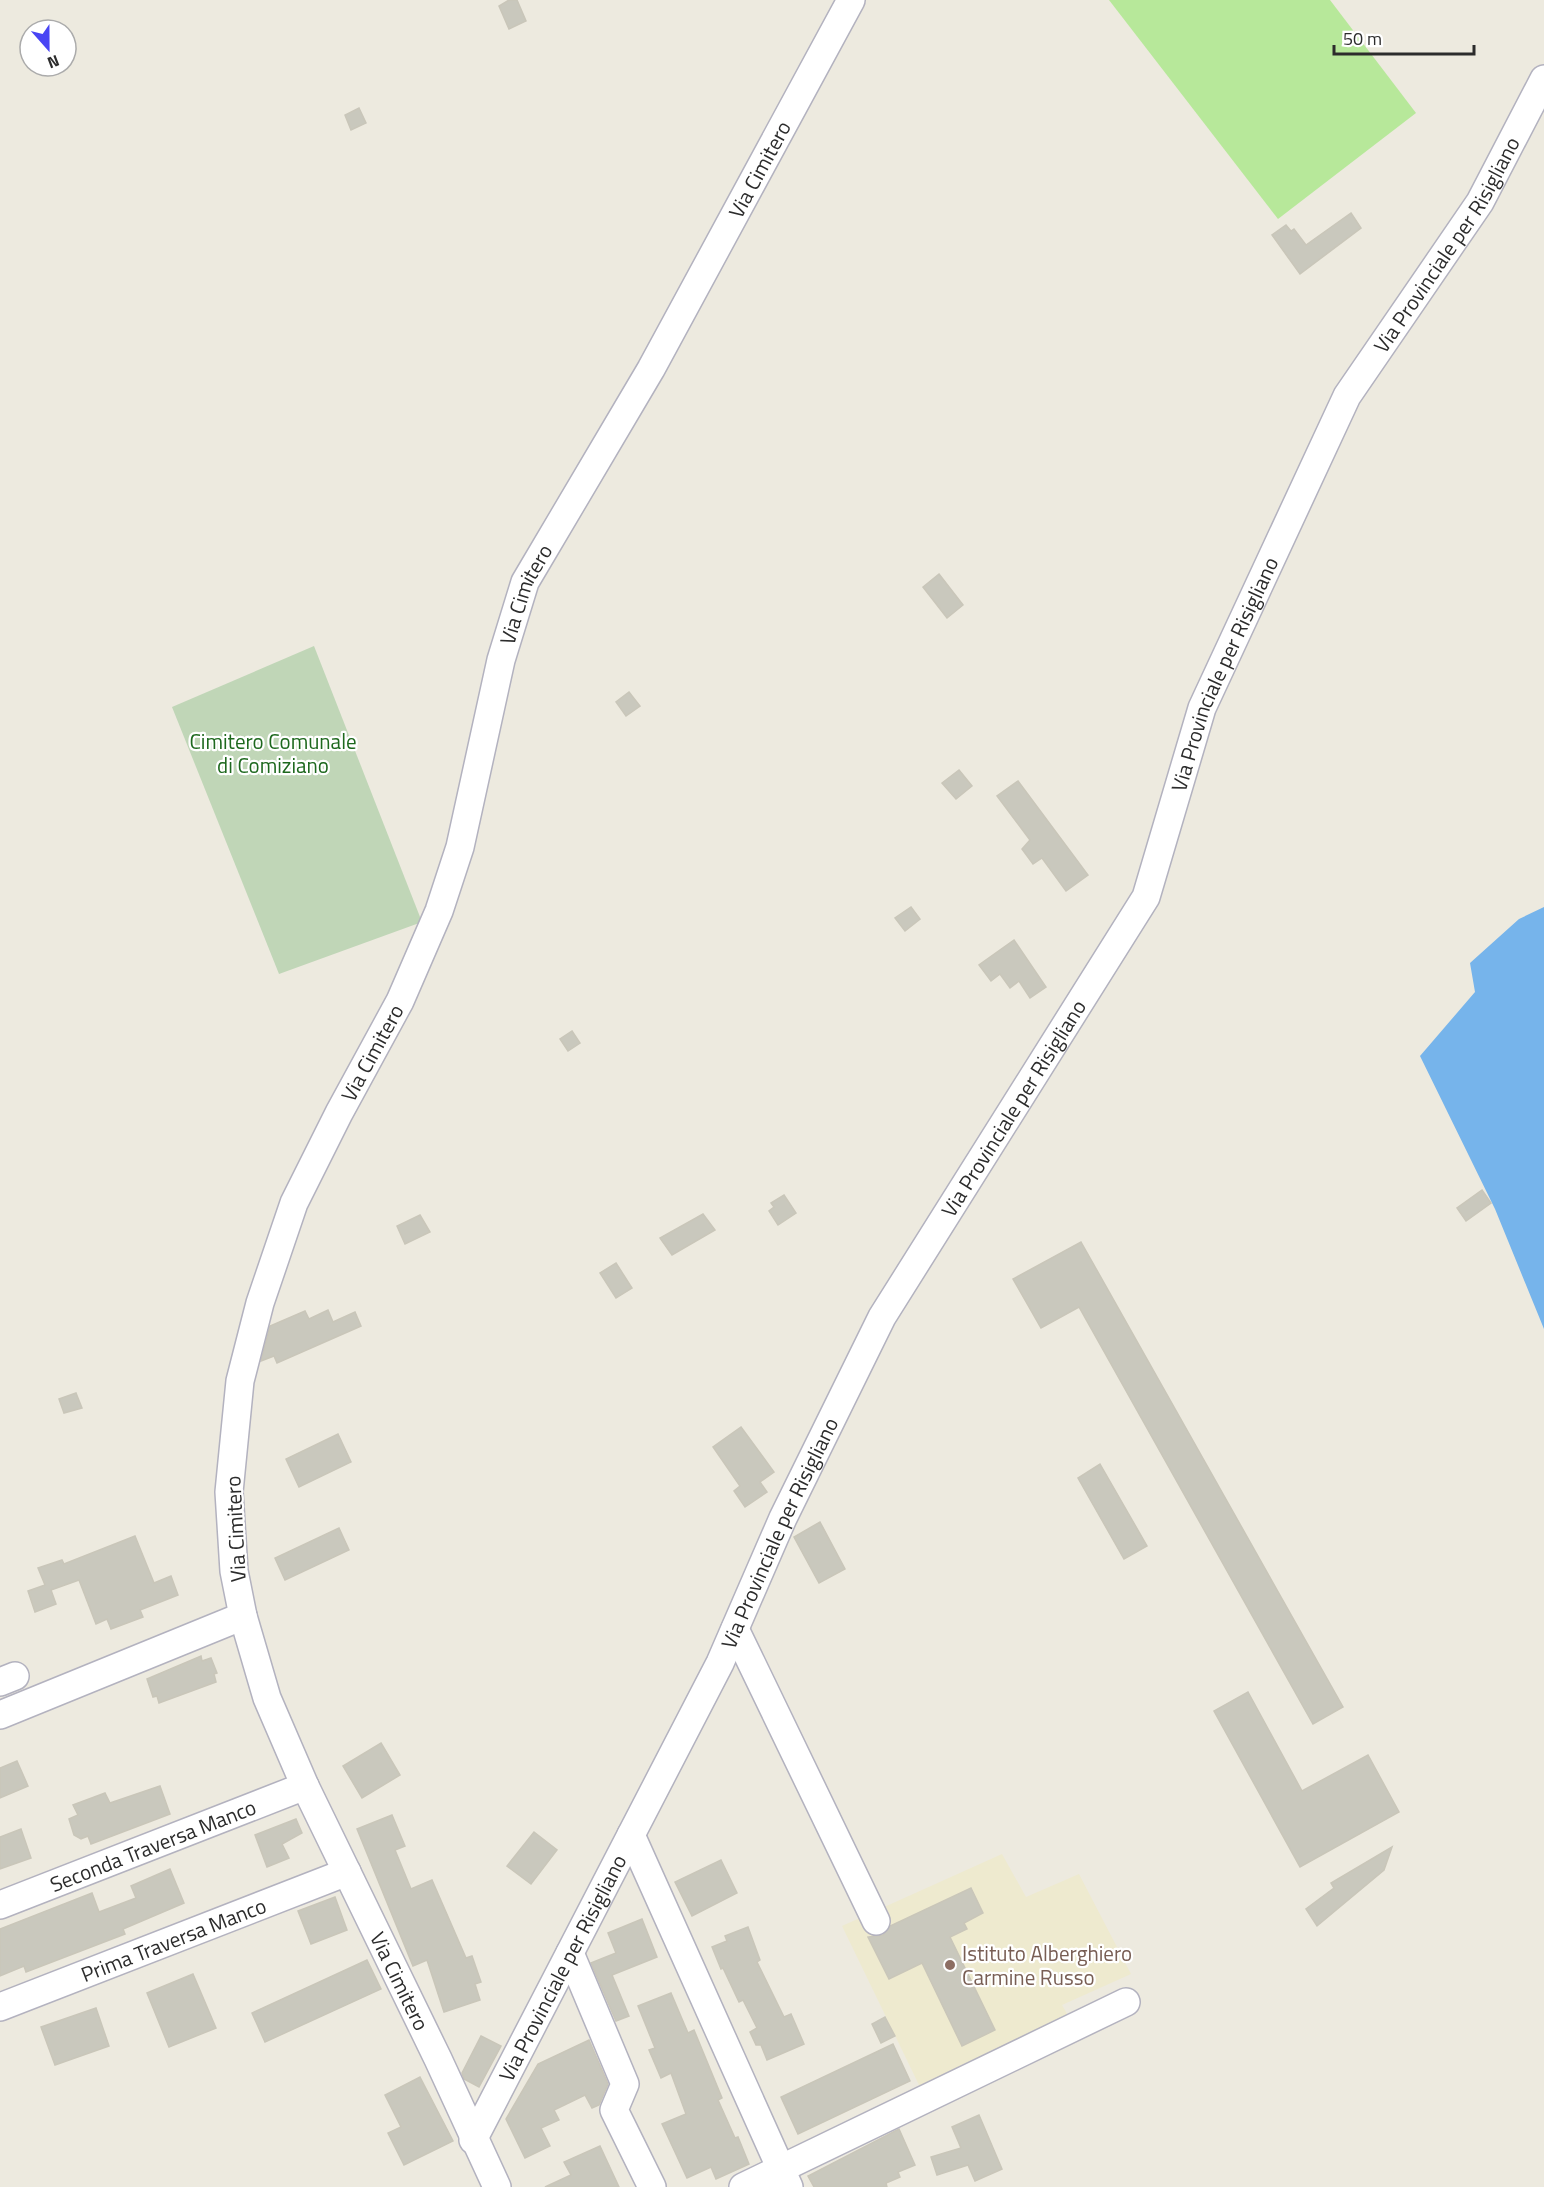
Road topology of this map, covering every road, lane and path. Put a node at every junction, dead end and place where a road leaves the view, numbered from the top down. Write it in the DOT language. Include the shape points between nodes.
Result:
graph roads {
  1 [pos="851,0"];
  2 [pos="1544,78"];
  3 [pos="243,1616"];
  4 [pos="735,1629"];
  5 [pos="0,1714"];
  6 [pos="305,1786"];
  7 [pos="631,1835"];
  8 [pos="347,1872"];
  9 [pos="0,1905"];
  10 [pos="876,1921"];
  11 [pos="570,1953"];
  12 [pos="1126,2002"];
  13 [pos="0,2007"];
  14 [pos="474,2140"];
  15 [pos="785,2177"];
  16 [pos="496,2187"];
  17 [pos="652,2187"];
  18 [pos="743,2187"];
  1 -- 3 [label="street, Via Cimitero" via="651,369 525,582 501,660 459,847 439,911 400,1001 294,1203 260,1302 240,1381 229,1492 234,1571"];
  2 -- 4 [label="street, Via Provinciale per Risigliano" via="1480,202 1347,396 1202,708 1146,897 882,1317 783,1518"];
  3 -- 5 [label="street"];
  3 -- 6 [label="street, Via Cimitero" via="267,1698"];
  4 -- 7 [label="street, Via Provinciale per Risigliano"];
  4 -- 10 [label="street"];
  6 -- 8 [label="street, Via Cimitero"];
  6 -- 9 [label="street, Seconda Traversa Manco"];
  7 -- 11 [label="street, Via Provinciale per Risigliano"];
  7 -- 15 [label="street"];
  8 -- 13 [label="street, Prima Traversa Manco"];
  8 -- 14 [label="street, Via Cimitero"];
  11 -- 14 [label="street, Via Provinciale per Risigliano"];
  11 -- 17 [label="street" via="625,2084 614,2110"];
  12 -- 15 [label="street"];
  14 -- 16 [label="street, Via Cimitero"];
  15 -- 18 [label="street"];
}
